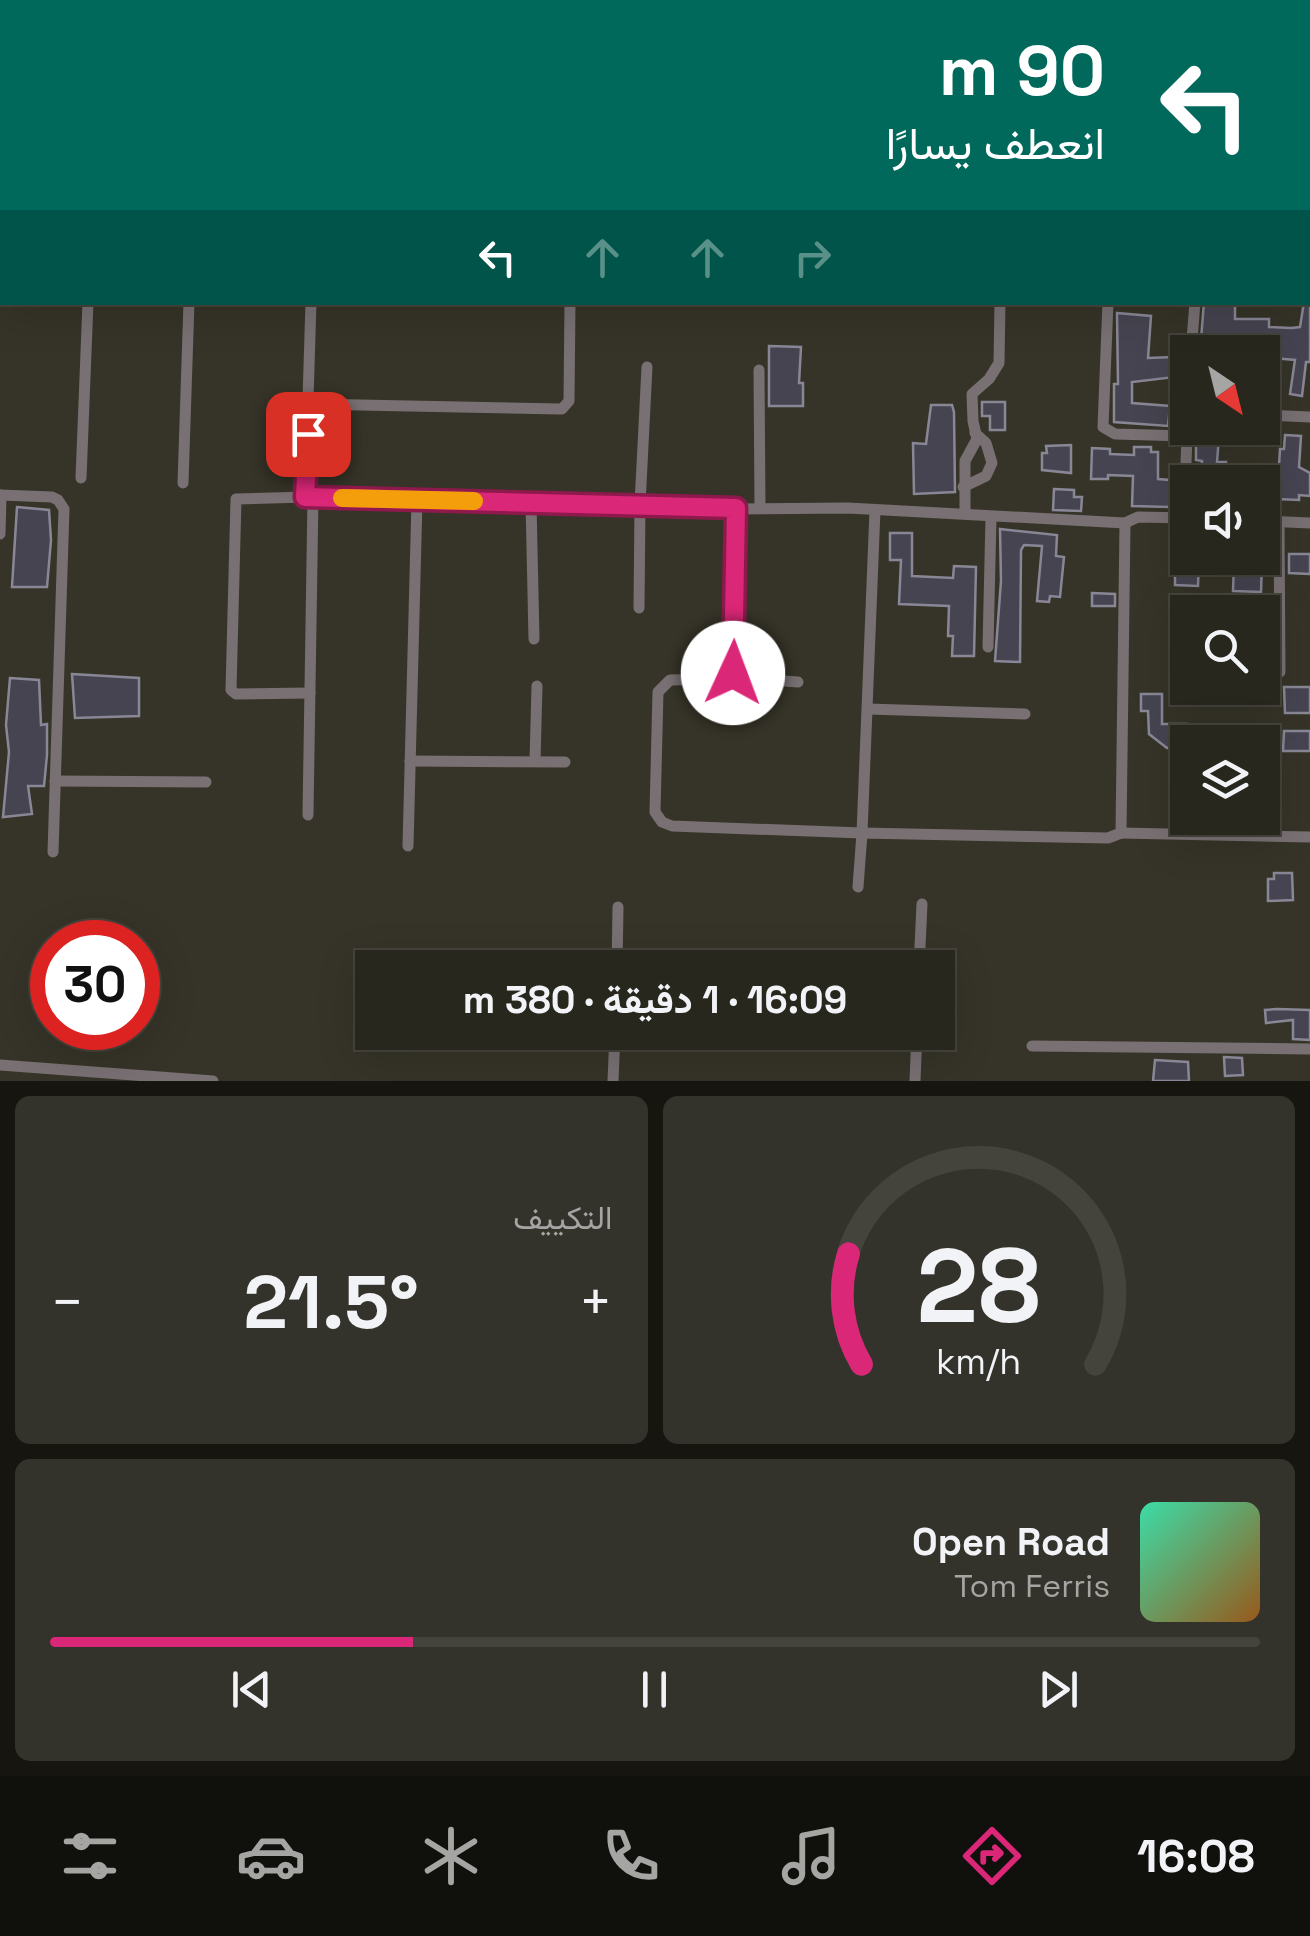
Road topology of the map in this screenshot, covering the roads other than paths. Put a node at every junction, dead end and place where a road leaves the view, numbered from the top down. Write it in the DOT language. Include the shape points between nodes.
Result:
graph roads {
  1 [pos="88,305"];
  2 [pos="189,305"];
  3 [pos="311,305"];
  4 [pos="570,305"];
  5 [pos="1000,305"];
  6 [pos="1108,305"];
  7 [pos="1195,305"];
  8 [pos="1192,335"];
  9 [pos="647,367"];
  10 [pos="759,370"];
  11 [pos="309,404"];
  12 [pos="1280,416"];
  13 [pos="1310,417"];
  14 [pos="975,433"];
  15 [pos="1170,436"];
  16 [pos="81,478"];
  17 [pos="183,482"];
  18 [pos="963,487"];
  19 [pos="0,495"];
  20 [pos="309,497"];
  21 [pos="417,500"];
  22 [pos="532,502"];
  23 [pos="640,504"];
  24 [pos="736,508"];
  25 [pos="760,508"];
  26 [pos="875,510"];
  27 [pos="965,513"];
  28 [pos="991,517"];
  29 [pos="1170,518"];
  30 [pos="1125,522"];
  31 [pos="1280,522"];
  32 [pos="1310,522"];
  33 [pos="0,534"];
  34 [pos="639,608"];
  35 [pos="534,639"];
  36 [pos="988,647"];
  37 [pos="729,676"];
  38 [pos="798,682"];
  39 [pos="538,686"];
  40 [pos="310,693"];
  41 [pos="868,709"];
  42 [pos="1025,714"];
  43 [pos="410,760"];
  44 [pos="535,761"];
  45 [pos="565,762"];
  46 [pos="55,781"];
  47 [pos="206,782"];
  48 [pos="308,815"];
  49 [pos="862,833"];
  50 [pos="1122,833"];
  51 [pos="1310,838"];
  52 [pos="408,846"];
  53 [pos="53,852"];
  54 [pos="858,887"];
  55 [pos="922,904"];
  56 [pos="618,908"];
  57 [pos="617,950"];
  58 [pos="920,950"];
  59 [pos="1032,1046"];
  60 [pos="1310,1049"];
  61 [pos="614,1050"];
  62 [pos="916,1050"];
  63 [pos="0,1066"];
  64 [pos="213,1081"];
  65 [pos="613,1081"];
  66 [pos="915,1081"];
  1 -- 16 [label="street"];
  2 -- 17 [label="street"];
  3 -- 11 [label="street"];
  4 -- 11 [label="street" via="569,401 562,408"];
  5 -- 14 [label="street" via="999,362 972,394"];
  6 -- 15 [label="street" via="1103,426 1115,434"];
  7 -- 8 [label="street"];
  9 -- 23 [label="street"];
  10 -- 25 [label="street"];
  11 -- 20 [label="street"];
  12 -- 13 [label="street"];
  14 -- 18 [label="street"];
  14 -- 18 [label="street" via="992,463 986,476"];
  18 -- 27 [label="street"];
  19 -- 33 [label="street"];
  19 -- 46 [label="street" via="52,497 64,510"];
  20 -- 21 [label="street"];
  20 -- 40 [label="street"];
  20 -- 40 [label="street" via="234,501 231,690"];
  21 -- 22 [label="street"];
  21 -- 43 [label="street"];
  22 -- 23 [label="street"];
  22 -- 35 [label="street"];
  23 -- 24 [label="street"];
  23 -- 34 [label="street"];
  24 -- 25 [label="street"];
  24 -- 37 [label="street"];
  25 -- 26 [label="street"];
  26 -- 27 [label="street"];
  26 -- 41 [label="street"];
  27 -- 28 [label="street"];
  28 -- 30 [label="street"];
  28 -- 36 [label="street"];
  29 -- 30 [label="street"];
  30 -- 50 [label="street"];
  31 -- 32 [label="street"];
  37 -- 38 [label="street"];
  37 -- 49 [label="street" via="670,680 658,692 658,818 672,826"];
  39 -- 44 [label="street"];
  40 -- 48 [label="street"];
  41 -- 42 [label="street"];
  41 -- 49 [label="street"];
  43 -- 44 [label="street"];
  43 -- 52 [label="street"];
  44 -- 45 [label="street"];
  46 -- 47 [label="street"];
  46 -- 53 [label="street"];
  49 -- 50 [label="street"];
  49 -- 54 [label="street"];
  50 -- 51 [label="street"];
  55 -- 58 [label="street"];
  56 -- 57 [label="street"];
  59 -- 60 [label="street"];
  61 -- 65 [label="street"];
  62 -- 66 [label="street"];
  63 -- 64 [label="street"];
}
